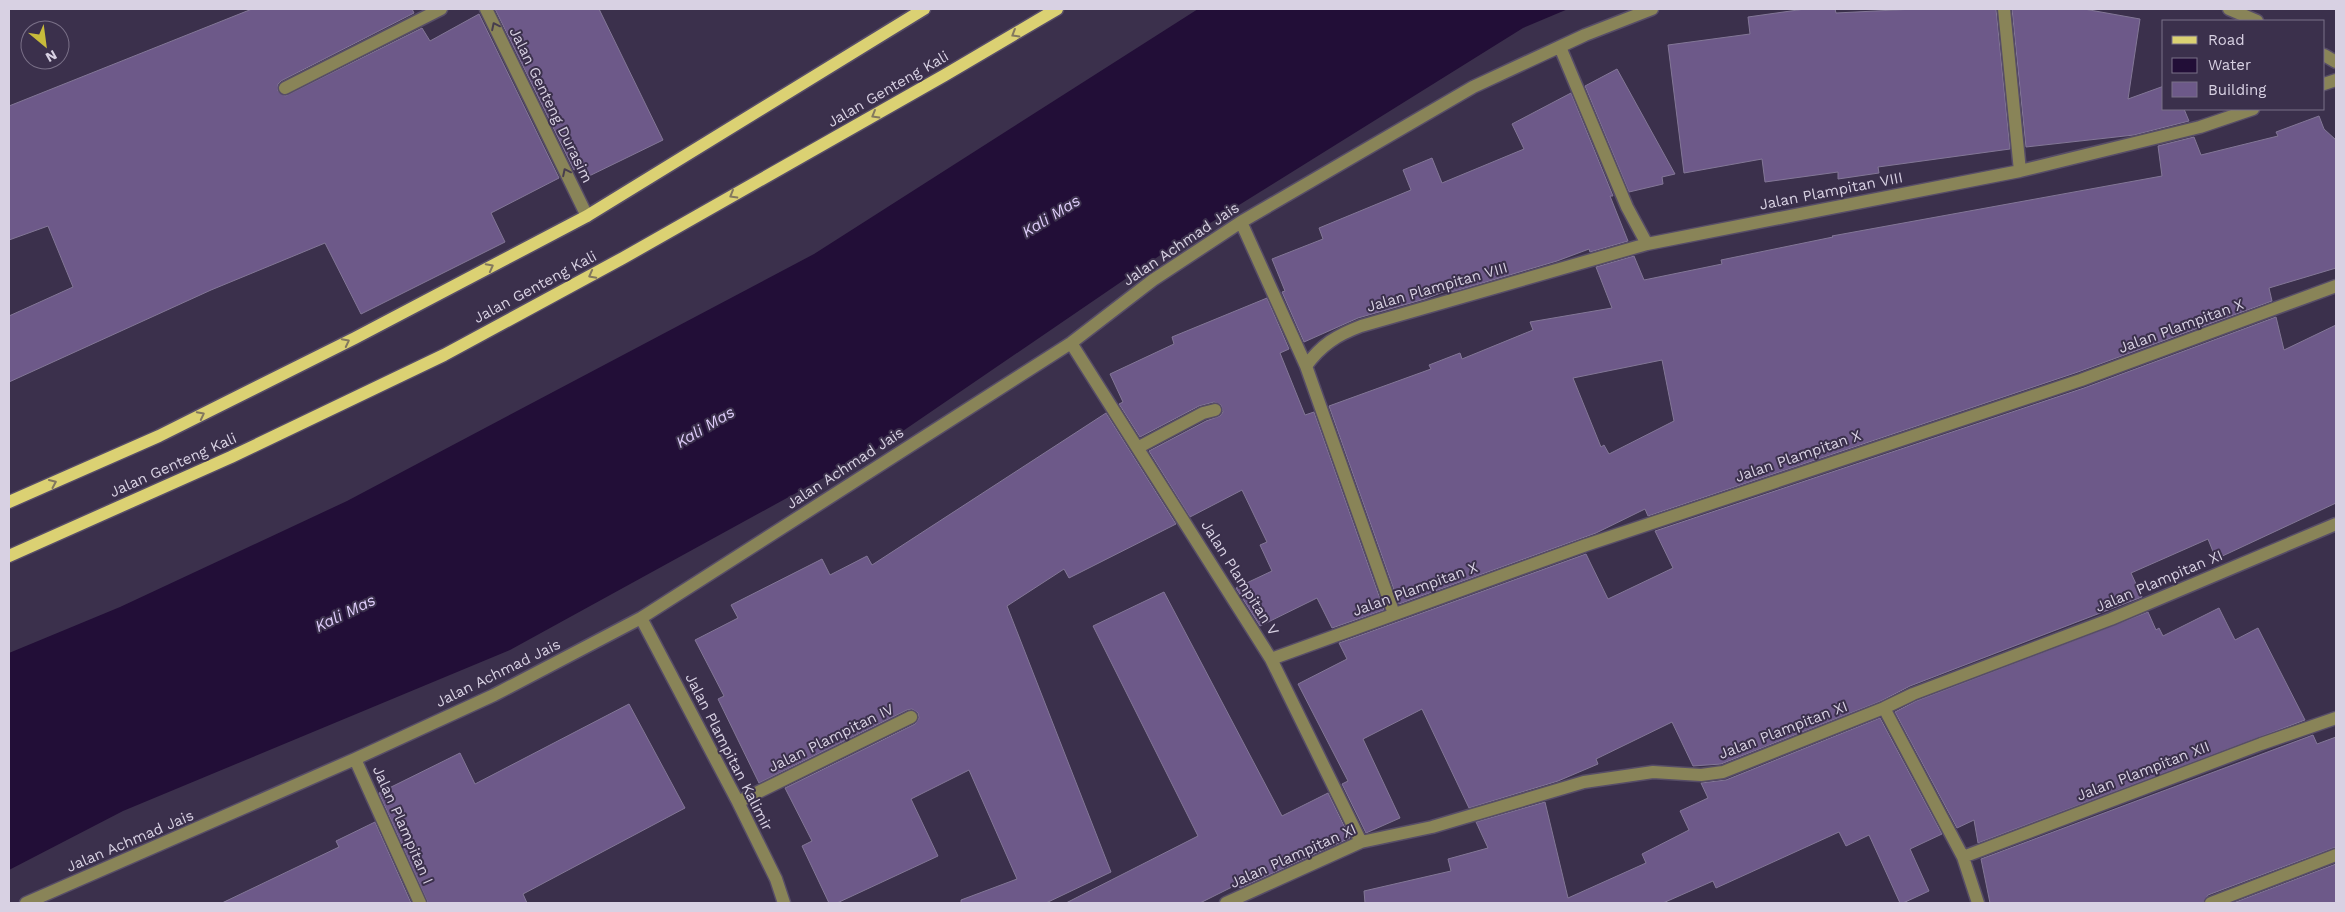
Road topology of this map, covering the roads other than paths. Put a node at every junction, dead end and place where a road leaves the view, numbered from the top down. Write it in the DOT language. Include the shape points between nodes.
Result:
graph roads {
  1 [pos="441,9"];
  2 [pos="486,9"];
  3 [pos="1057,9"];
  4 [pos="1652,9"];
  5 [pos="2004,9"];
  6 [pos="2229,9"];
  7 [pos="920,10"];
  8 [pos="2255,20"];
  9 [pos="1560,47"];
  10 [pos="2325,56"];
  11 [pos="2336,62"];
  12 [pos="285,88"];
  13 [pos="2250,110"];
  14 [pos="2020,171"];
  15 [pos="587,216"];
  16 [pos="1242,222"];
  17 [pos="1647,244"];
  18 [pos="2336,286"];
  19 [pos="1071,343"];
  20 [pos="1306,366"];
  21 [pos="1215,410"];
  22 [pos="1139,447"];
  23 [pos="9,502"];
  24 [pos="2336,524"];
  25 [pos="9,556"];
  26 [pos="1394,614"];
  27 [pos="641,618"];
  28 [pos="1271,658"];
  29 [pos="1884,708"];
  30 [pos="911,717"];
  31 [pos="2336,718"];
  32 [pos="355,760"];
  33 [pos="738,802"];
  34 [pos="1361,842"];
  35 [pos="2336,855"];
  36 [pos="1963,857"];
  37 [pos="26,903"];
  38 [pos="420,903"];
  39 [pos="784,903"];
  40 [pos="1226,903"];
  41 [pos="1978,903"];
  42 [pos="2211,903"];
  1 -- 12 [label="street"];
  15 -- 2 [label="street, Jalan Genteng Durasim, one-way"];
  3 -- 25 [label="main road, Jalan Genteng Kali, one-way" via="632,253 444,355 231,457"];
  4 -- 9 [label="street, Jalan Achmad Jais"];
  5 -- 14 [label="street"];
  6 -- 8 [label="street"];
  7 -- 15 [label="main road"];
  9 -- 16 [label="street, Jalan Achmad Jais" via="1473,87"];
  9 -- 17 [label="street" via="1626,207"];
  10 -- 11 [label="street"];
  13 -- 14 [label="street, Jalan Plampitan VIII" via="2200,127"];
  14 -- 17 [label="street, Jalan Plampitan VIII"];
  23 -- 15 [label="main road, one-way" via="159,436"];
  16 -- 19 [label="street, Jalan Achmad Jais" via="1154,280"];
  16 -- 20 [label="street"];
  17 -- 20 [label="street, Jalan Plampitan VIII" via="1339,334 1317,351"];
  18 -- 26 [label="street, Jalan Plampitan X" via="2081,380 1586,545"];
  19 -- 22 [label="street, Jalan Plampitan V"];
  19 -- 27 [label="street, Jalan Achmad Jais"];
  20 -- 26 [label="street"];
  21 -- 22 [label="street" via="1203,413"];
  22 -- 28 [label="street, Jalan Plampitan V"];
  24 -- 29 [label="street, Jalan Plampitan XI"];
  26 -- 28 [label="street, Jalan Plampitan X"];
  27 -- 32 [label="street, Jalan Achmad Jais" via="494,695"];
  27 -- 33 [label="street, Jalan Plampitan Kalimir"];
  28 -- 34 [label="street, Jalan Plampitan V"];
  29 -- 34 [label="street, Jalan Plampitan XI" via="1724,772 1701,775 1653,772 1584,782 1432,827"];
  29 -- 36 [label="street"];
  30 -- 33 [label="street, Jalan Plampitan IV"];
  31 -- 36 [label="street, Jalan Plampitan XII"];
  32 -- 37 [label="street, Jalan Achmad Jais"];
  32 -- 38 [label="street, Jalan Plampitan I"];
  33 -- 39 [label="street, Jalan Plampitan Kalimir"];
  34 -- 40 [label="street, Jalan Plampitan XI"];
  35 -- 42 [label="street"];
  36 -- 41 [label="street"];
}
